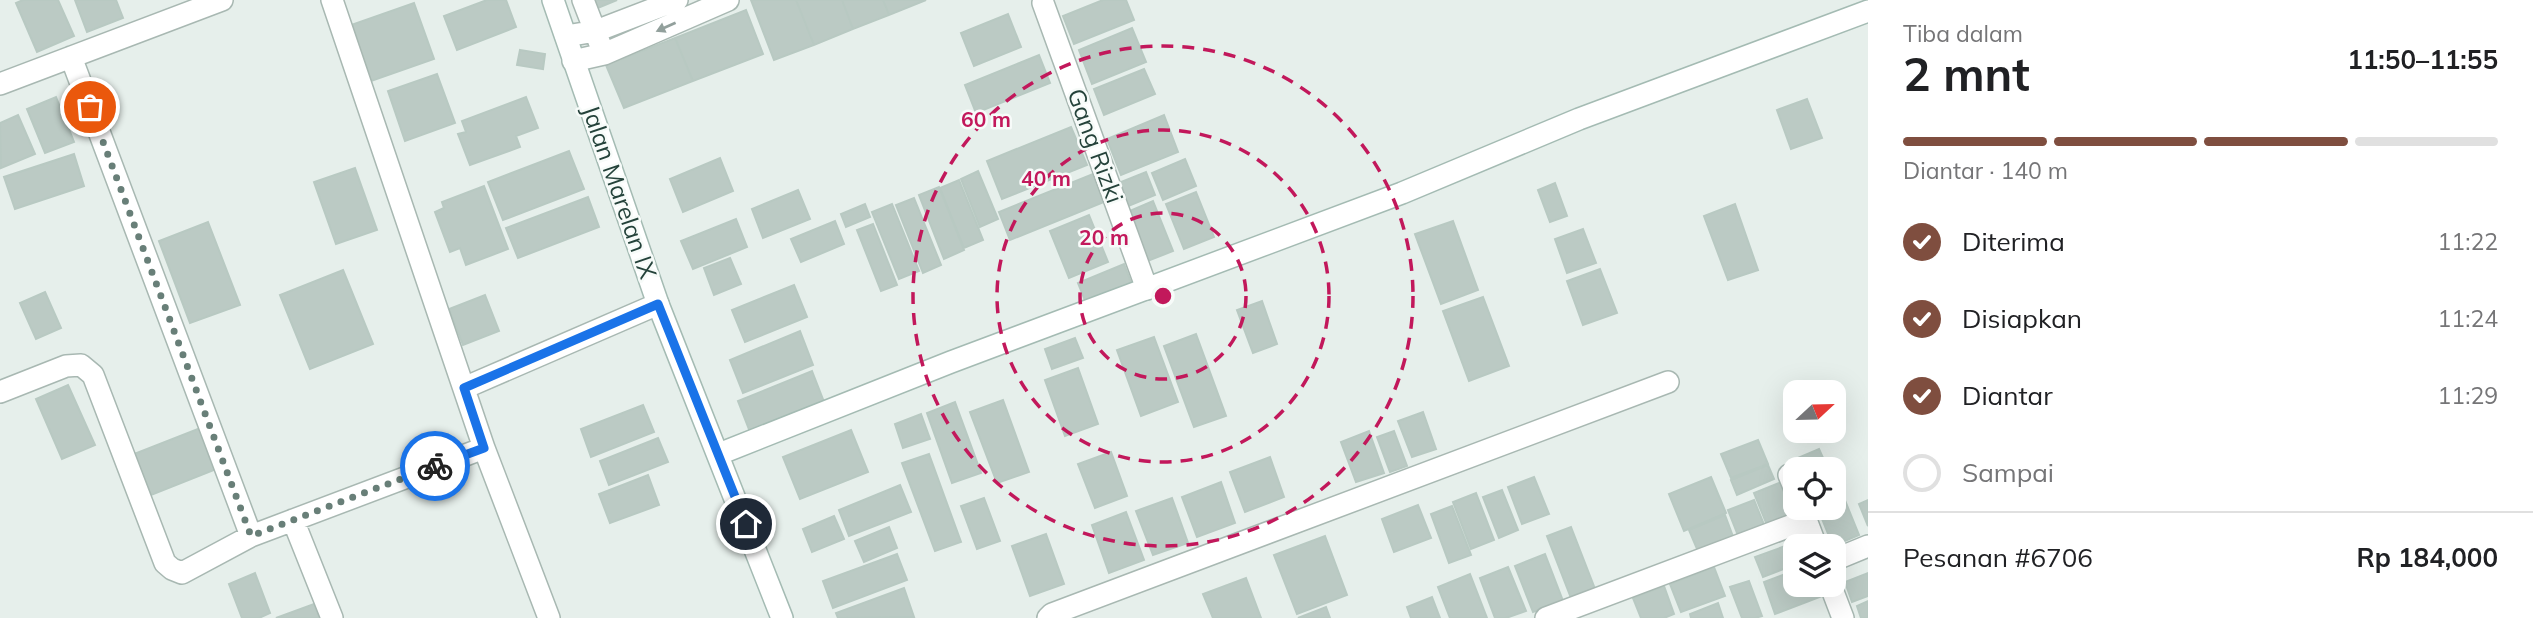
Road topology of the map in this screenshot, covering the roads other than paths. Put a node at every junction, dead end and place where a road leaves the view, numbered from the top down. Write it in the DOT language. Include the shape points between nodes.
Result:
graph roads {
  1 [pos="222,0"];
  2 [pos="332,0"];
  3 [pos="553,0"];
  4 [pos="583,0"];
  5 [pos="677,0"];
  6 [pos="728,0"];
  7 [pos="1043,3"];
  8 [pos="1868,12"];
  9 [pos="596,30"];
  10 [pos="566,36"];
  11 [pos="604,54"];
  12 [pos="71,57"];
  13 [pos="573,61"];
  14 [pos="0,84"];
  15 [pos="1147,289"];
  16 [pos="658,304"];
  17 [pos="1668,383"];
  18 [pos="464,388"];
  19 [pos="0,392"];
  20 [pos="484,448"];
  21 [pos="719,454"];
  22 [pos="293,520"];
  23 [pos="1789,520"];
  24 [pos="251,536"];
  25 [pos="1868,546"];
  26 [pos="1846,555"];
  27 [pos="1834,597"];
  28 [pos="1839,617"];
  29 [pos="332,618"];
  30 [pos="549,618"];
  31 [pos="782,618"];
  32 [pos="1048,618"];
  33 [pos="1546,618"];
  1 -- 12 [label="street"];
  2 -- 18 [label="street"];
  3 -- 10 [label="street, Jalan Marelan IX"];
  4 -- 9 [label="street"];
  5 -- 9 [label="street"];
  6 -- 11 [label="street, one-way"];
  7 -- 15 [label="street, Gang Rizki"];
  8 -- 15 [label="street"];
  9 -- 10 [label="street"];
  9 -- 11 [label="street"];
  10 -- 13 [label="street, Jalan Marelan IX"];
  11 -- 13 [label="street"];
  12 -- 14 [label="street"];
  12 -- 24 [label="street"];
  13 -- 16 [label="street, Jalan Marelan IX"];
  15 -- 21 [label="street"];
  16 -- 18 [label="street"];
  16 -- 21 [label="street, Jalan Marelan IX"];
  17 -- 32 [label="street"];
  18 -- 20 [label="street"];
  19 -- 24 [label="street" via="66,366 81,365 93,375 164,563 172,569 182,573"];
  20 -- 22 [label="street"];
  20 -- 30 [label="street"];
  21 -- 31 [label="street, Jalan Marelan IX"];
  22 -- 24 [label="street"];
  22 -- 29 [label="street"];
  23 -- 33 [label="street"];
  25 -- 26 [label="street"];
  27 -- 28 [label="street"];
}
